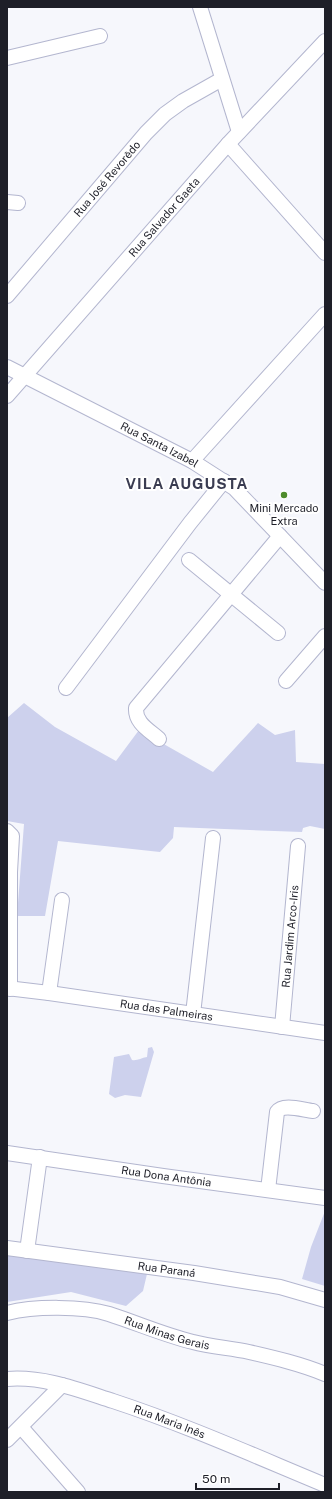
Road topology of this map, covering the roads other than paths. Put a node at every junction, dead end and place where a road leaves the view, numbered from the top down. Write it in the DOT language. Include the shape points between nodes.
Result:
graph roads {
  1 [pos="200,7"];
  2 [pos="100,36"];
  3 [pos="325,41"];
  4 [pos="7,58"];
  5 [pos="222,80"];
  6 [pos="239,132"];
  7 [pos="228,144"];
  8 [pos="325,252"];
  9 [pos="7,296"];
  10 [pos="325,314"];
  11 [pos="7,367"];
  12 [pos="25,375"];
  13 [pos="7,396"];
  14 [pos="192,461"];
  15 [pos="224,481"];
  16 [pos="280,536"];
  17 [pos="189,560"];
  18 [pos="324,581"];
  19 [pos="232,594"];
  20 [pos="278,633"];
  21 [pos="325,636"];
  22 [pos="286,680"];
  23 [pos="66,688"];
  24 [pos="159,738"];
  25 [pos="7,830"];
  26 [pos="213,838"];
  27 [pos="298,846"];
  28 [pos="8,872"];
  29 [pos="62,900"];
  30 [pos="9,988"];
  31 [pos="49,993"];
  32 [pos="193,1014"];
  33 [pos="282,1027"];
  34 [pos="325,1033"];
  35 [pos="313,1111"];
  36 [pos="7,1152"];
  37 [pos="40,1157"];
  38 [pos="268,1190"];
  39 [pos="325,1198"];
  40 [pos="7,1248"];
  41 [pos="27,1251"];
  42 [pos="325,1300"];
  43 [pos="7,1312"];
  44 [pos="325,1374"];
  45 [pos="7,1379"];
  46 [pos="62,1385"];
  47 [pos="21,1427"];
  48 [pos="7,1440"];
  49 [pos="319,1487"];
  50 [pos="78,1492"];
  1 -- 5 [label="street"];
  2 -- 4 [label="street"];
  3 -- 6 [label="street, Rua Salvador Gaeta"];
  5 -- 6 [label="street"];
  5 -- 9 [label="street, Rua José Revorêdo" via="164,114"];
  6 -- 7 [label="street, Rua Salvador Gaeta"];
  7 -- 8 [label="street"];
  7 -- 12 [label="street, Rua Salvador Gaeta"];
  10 -- 14 [label="street"];
  11 -- 12 [label="street, Rua Santa Izabel"];
  12 -- 13 [label="street, Rua Salvador Gaeta"];
  12 -- 14 [label="street, Rua Santa Izabel"];
  14 -- 15 [label="street, Rua Santa Izabel"];
  15 -- 16 [label="street, Rua Santa Izabel" via="234,488"];
  15 -- 23 [label="street"];
  16 -- 18 [label="street, Rua Santa Izabel"];
  16 -- 19 [label="street"];
  17 -- 19 [label="street"];
  19 -- 20 [label="street"];
  19 -- 24 [label="street" via="136,708 138,720"];
  21 -- 22 [label="street"];
  25 -- 28 [label="street" via="12,836"];
  26 -- 32 [label="street"];
  27 -- 33 [label="street, Rua Jardim Arco-Iris"];
  28 -- 30 [label="street"];
  29 -- 31 [label="street"];
  30 -- 31 [label="street, Rua das Palmeiras"];
  31 -- 32 [label="street, Rua das Palmeiras"];
  32 -- 33 [label="street, Rua das Palmeiras"];
  33 -- 34 [label="street, Rua das Palmeiras"];
  35 -- 38 [label="street" via="281,1108 277,1112"];
  36 -- 37 [label="street, Rua Dona Antônia"];
  37 -- 38 [label="street, Rua Dona Antônia"];
  37 -- 41 [label="street"];
  38 -- 39 [label="street, Rua Dona Antônia"];
  40 -- 41 [label="street, Rua Paraná"];
  41 -- 42 [label="street, Rua Paraná" via="187,1272 272,1286"];
  43 -- 44 [label="street, Rua Minas Gerais" via="40,1309 92,1310 194,1343 249,1352"];
  45 -- 46 [label="street, Rua Maria Inês"];
  46 -- 47 [label="street"];
  46 -- 49 [label="street, Rua Maria Inês" via="161,1417"];
  47 -- 48 [label="street"];
  47 -- 50 [label="street"];
}
